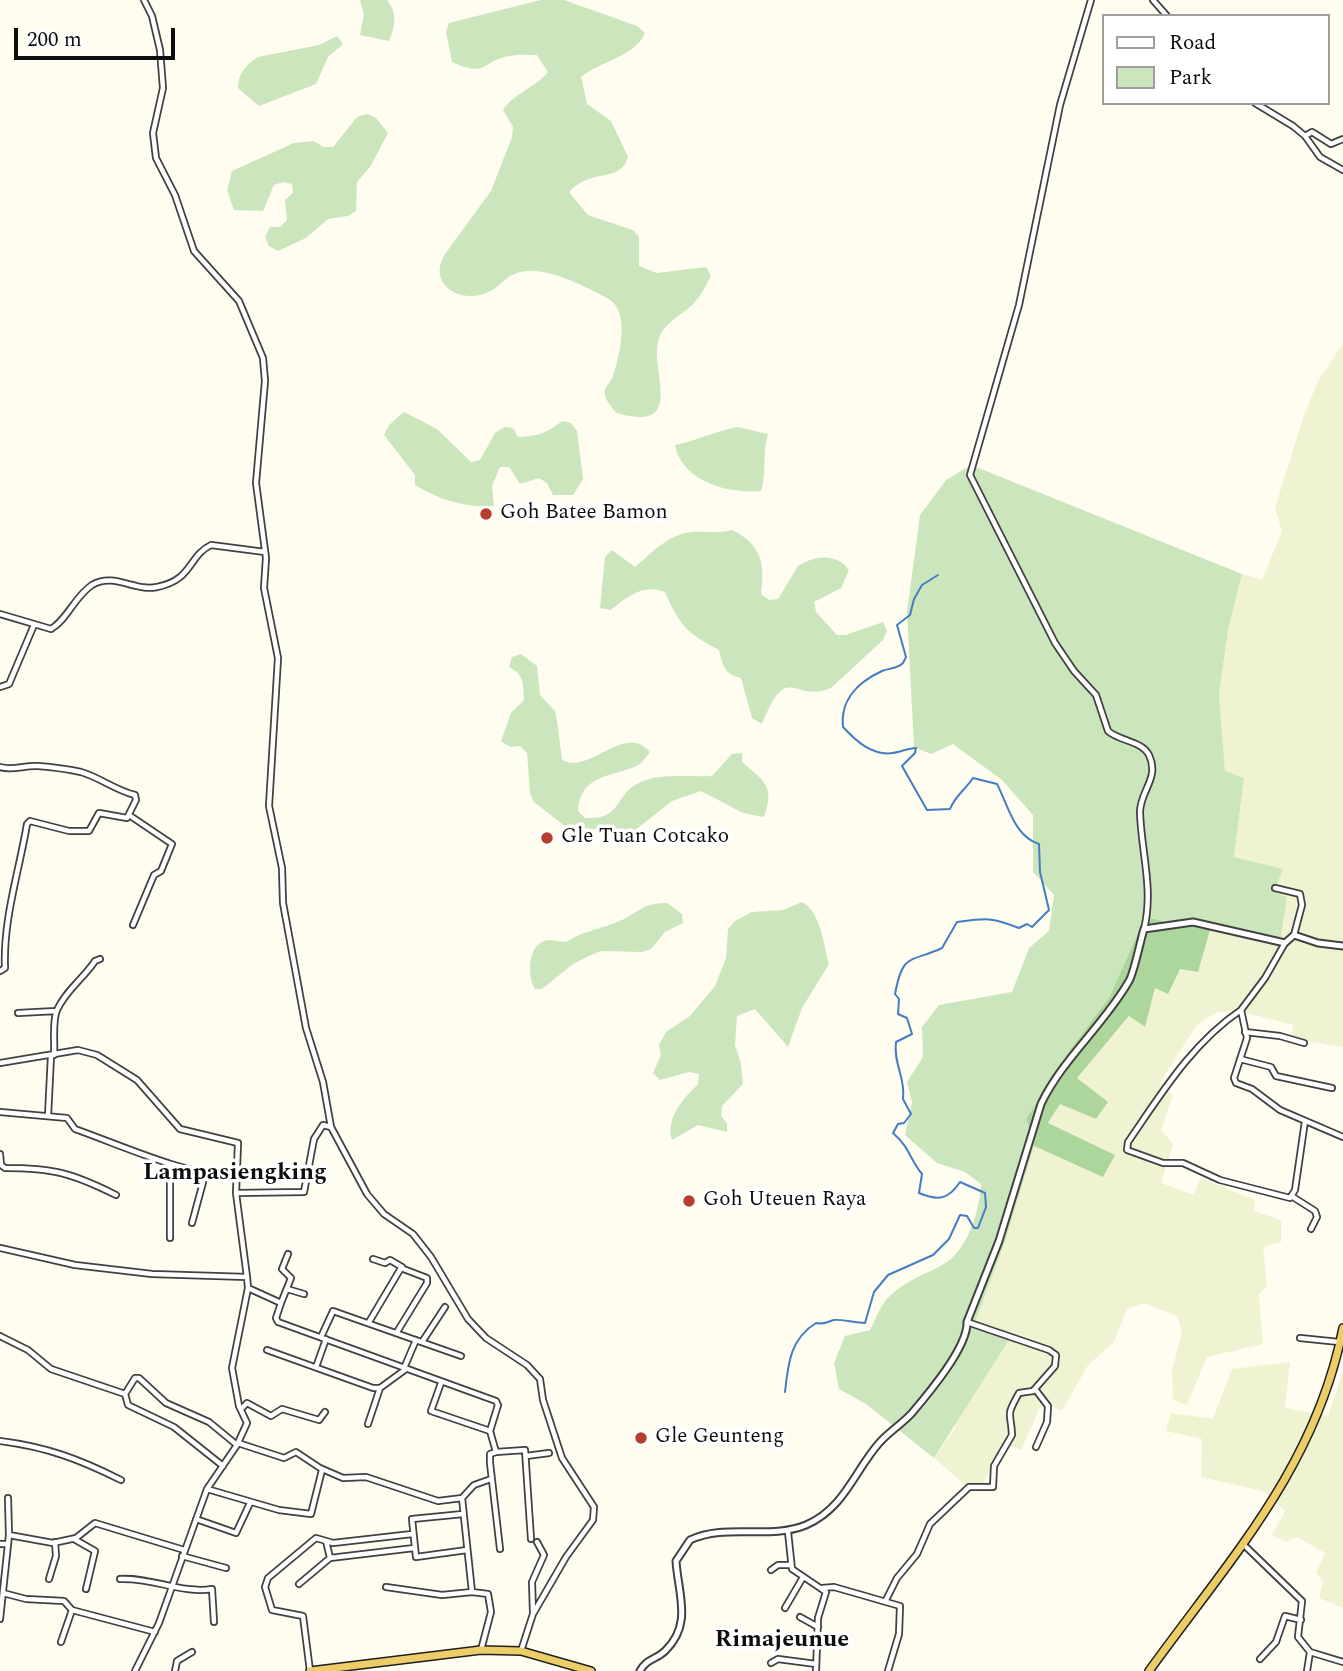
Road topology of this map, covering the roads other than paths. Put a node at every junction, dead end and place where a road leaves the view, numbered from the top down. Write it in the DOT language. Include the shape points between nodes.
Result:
graph roads {
  1 [pos="144,0"];
  2 [pos="1091,0"];
  3 [pos="1153,0"];
  4 [pos="1165,14"];
  5 [pos="1258,105"];
  6 [pos="1305,136"];
  7 [pos="1343,139"];
  8 [pos="1343,170"];
  9 [pos="265,552"];
  10 [pos="0,614"];
  11 [pos="34,625"];
  12 [pos="0,687"];
  13 [pos="0,767"];
  14 [pos="129,815"];
  15 [pos="1275,888"];
  16 [pos="134,925"];
  17 [pos="1144,929"];
  18 [pos="1294,935"];
  19 [pos="1285,943"];
  20 [pos="1343,946"];
  21 [pos="100,959"];
  22 [pos="0,971"];
  23 [pos="1241,1010"];
  24 [pos="56,1011"];
  25 [pos="18,1013"];
  26 [pos="1245,1032"];
  27 [pos="1304,1042"];
  28 [pos="53,1056"];
  29 [pos="1240,1059"];
  30 [pos="0,1063"];
  31 [pos="1332,1088"];
  32 [pos="0,1112"];
  33 [pos="48,1116"];
  34 [pos="1305,1121"];
  35 [pos="331,1127"];
  36 [pos="1343,1137"];
  37 [pos="0,1154"];
  38 [pos="170,1165"];
  39 [pos="205,1175"];
  40 [pos="234,1178"];
  41 [pos="236,1193"];
  42 [pos="116,1195"];
  43 [pos="1293,1197"];
  44 [pos="192,1223"];
  45 [pos="1311,1229"];
  46 [pos="170,1238"];
  47 [pos="0,1248"];
  48 [pos="288,1254"];
  49 [pos="373,1259"];
  50 [pos="403,1267"];
  51 [pos="247,1277"];
  52 [pos="248,1289"];
  53 [pos="287,1289"];
  54 [pos="304,1294"];
  55 [pos="281,1303"];
  56 [pos="445,1307"];
  57 [pos="369,1322"];
  58 [pos="967,1322"];
  59 [pos="1343,1328"];
  60 [pos="397,1332"];
  61 [pos="0,1336"];
  62 [pos="324,1338"];
  63 [pos="1300,1338"];
  64 [pos="419,1341"];
  65 [pos="1340,1342"];
  66 [pos="267,1350"];
  67 [pos="461,1356"];
  68 [pos="316,1367"];
  69 [pos="405,1368"];
  70 [pos="441,1383"];
  71 [pos="380,1388"];
  72 [pos="1035,1389"];
  73 [pos="125,1394"];
  74 [pos="240,1409"];
  75 [pos="325,1412"];
  76 [pos="368,1424"];
  77 [pos="490,1431"];
  78 [pos="0,1440"];
  79 [pos="238,1444"];
  80 [pos="1036,1447"];
  81 [pos="496,1452"];
  82 [pos="549,1453"];
  83 [pos="526,1456"];
  84 [pos="223,1466"];
  85 [pos="322,1470"];
  86 [pos="491,1479"];
  87 [pos="121,1480"];
  88 [pos="207,1489"];
  89 [pos="8,1498"];
  90 [pos="462,1498"];
  91 [pos="250,1503"];
  92 [pos="463,1514"];
  93 [pos="196,1519"];
  94 [pos="789,1532"];
  95 [pos="412,1534"];
  96 [pos="9,1535"];
  97 [pos="74,1539"];
  98 [pos="383,1539"];
  99 [pos="326,1540"];
  100 [pos="356,1541"];
  101 [pos="55,1542"];
  102 [pos="0,1544"];
  103 [pos="1243,1544"];
  104 [pos="8,1545"];
  105 [pos="414,1548"];
  106 [pos="500,1549"];
  107 [pos="467,1550"];
  108 [pos="384,1551"];
  109 [pos="183,1553"];
  110 [pos="356,1554"];
  111 [pos="330,1558"];
  112 [pos="790,1565"];
  113 [pos="226,1568"];
  114 [pos="771,1570"];
  115 [pos="49,1579"];
  116 [pos="120,1579"];
  117 [pos="802,1579"];
  118 [pos="171,1584"];
  119 [pos="299,1584"];
  120 [pos="386,1587"];
  121 [pos="822,1588"];
  122 [pos="86,1589"];
  123 [pos="472,1592"];
  124 [pos="3,1593"];
  125 [pos="886,1600"];
  126 [pos="785,1608"];
  127 [pos="72,1610"];
  128 [pos="533,1614"];
  129 [pos="0,1617"];
  130 [pos="800,1617"];
  131 [pos="1301,1620"];
  132 [pos="214,1622"];
  133 [pos="818,1628"];
  134 [pos="155,1632"];
  135 [pos="61,1642"];
  136 [pos="481,1650"];
  137 [pos="521,1651"];
  138 [pos="192,1652"];
  139 [pos="1311,1652"];
  140 [pos="1260,1659"];
  141 [pos="1343,1662"];
  142 [pos="771,1663"];
  143 [pos="816,1664"];
  144 [pos="571,1668"];
  145 [pos="135,1671"];
  146 [pos="175,1671"];
  147 [pos="310,1671"];
  148 [pos="591,1671"];
  149 [pos="640,1671"];
  150 [pos="816,1671"];
  151 [pos="888,1671"];
  152 [pos="1149,1671"];
  153 [pos="1307,1671"];
  1 -- 9 [label="street" via="160,50 163,88 153,133 156,158 194,251 239,301 263,358 256,483"];
  2 -- 17 [label="street" via="1060,105 1019,305 970,475 1055,643 1096,695 1108,731 1149,755 1151,785 1140,809 1149,893"];
  3 -- 4 [label="street"];
  5 -- 6 [label="street"];
  6 -- 7 [label="street" via="1310,132 1331,144"];
  6 -- 8 [label="street" via="1320,157"];
  9 -- 11 [label="street" via="211,545 180,580 153,588 102,581 89,587 53,628"];
  9 -- 35 [label="street" via="264,588 278,659 269,806 306,1028"];
  10 -- 11 [label="street"];
  11 -- 12 [label="street" via="9,684"];
  13 -- 14 [label="street" via="37,766 103,780 117,791 135,795"];
  14 -- 16 [label="street" via="172,844"];
  14 -- 22 [label="street" via="123,818 102,811 86,832 27,824 6,919 5,968"];
  15 -- 18 [label="street" via="1300,894 1302,905"];
  17 -- 19 [label="street" via="1193,922"];
  17 -- 58 [label="street" via="1129,981 1041,1104 999,1241"];
  18 -- 19 [label="street"];
  18 -- 20 [label="street"];
  19 -- 23 [label="street"];
  21 -- 24 [label="street" via="75,983"];
  23 -- 26 [label="street"];
  23 -- 43 [label="street" via="1211,1032 1172,1077 1126,1148 1163,1163 1183,1163 1223,1181"];
  24 -- 25 [label="street"];
  24 -- 28 [label="street"];
  26 -- 27 [label="street"];
  26 -- 29 [label="street" via="1247,1043"];
  28 -- 30 [label="street"];
  28 -- 33 [label="street"];
  28 -- 40 [label="street" via="84,1051 110,1061 137,1080 180,1129 238,1143"];
  29 -- 31 [label="street" via="1271,1067 1276,1076"];
  29 -- 34 [label="street" via="1233,1074 1236,1083"];
  32 -- 33 [label="street"];
  33 -- 38 [label="street" via="67,1118 75,1129"];
  34 -- 36 [label="street"];
  34 -- 43 [label="street"];
  35 -- 41 [label="street" via="323,1125 316,1134 304,1192"];
  35 -- 128 [label="street" via="367,1194 432,1257 468,1319 540,1379 562,1458 594,1507 593,1520"];
  37 -- 42 [label="street" via="5,1168 50,1169"];
  38 -- 39 [label="street"];
  38 -- 46 [label="street"];
  39 -- 40 [label="street"];
  39 -- 44 [label="street"];
  40 -- 41 [label="street"];
  41 -- 51 [label="street"];
  43 -- 45 [label="street" via="1315,1211"];
  47 -- 51 [label="street" via="75,1265"];
  48 -- 53 [label="street" via="282,1269 291,1276"];
  49 -- 50 [label="street" via="385,1263 389,1259"];
  50 -- 57 [label="street"];
  50 -- 60 [label="street" via="428,1280"];
  51 -- 52 [label="street"];
  52 -- 55 [label="street"];
  52 -- 74 [label="street" via="232,1368"];
  53 -- 54 [label="street"];
  53 -- 55 [label="street"];
  55 -- 62 [label="street" via="278,1322"];
  56 -- 64 [label="street"];
  57 -- 60 [label="street"];
  57 -- 62 [label="street" via="333,1311"];
  58 -- 72 [label="street" via="1053,1352 1055,1366"];
  58 -- 94 [label="street" via="953,1358 911,1414 878,1444 845,1495 830,1511"];
  59 -- 65 [label="highway"];
  60 -- 64 [label="street"];
  61 -- 73 [label="street" via="51,1369"];
  62 -- 68 [label="street"];
  62 -- 69 [label="street"];
  63 -- 65 [label="street"];
  64 -- 67 [label="street"];
  64 -- 69 [label="street"];
  65 -- 103 [label="highway" via="1305,1444 1285,1484"];
  66 -- 68 [label="street"];
  68 -- 71 [label="street"];
  69 -- 70 [label="street"];
  69 -- 71 [label="street"];
  70 -- 77 [label="street" via="498,1403"];
  70 -- 77 [label="street" via="431,1411"];
  71 -- 76 [label="street"];
  72 -- 80 [label="street" via="1048,1406 1047,1422"];
  72 -- 125 [label="street" via="1019,1393 1008,1415 1012,1435 994,1466 993,1487 969,1487 936,1517"];
  73 -- 79 [label="street" via="139,1378 166,1403 209,1422"];
  73 -- 84 [label="street" via="128,1405 174,1427"];
  74 -- 75 [label="street" via="247,1402 271,1416 282,1409 319,1420"];
  74 -- 79 [label="street" via="247,1423"];
  77 -- 81 [label="street"];
  78 -- 87 [label="street" via="43,1447"];
  79 -- 84 [label="street"];
  79 -- 85 [label="street" via="285,1458 296,1452"];
  81 -- 83 [label="street" via="524,1450"];
  81 -- 86 [label="street" via="490,1454"];
  82 -- 83 [label="street"];
  83 -- 128 [label="street" via="534,1540 545,1553 532,1582"];
  84 -- 88 [label="street"];
  85 -- 90 [label="street" via="343,1478 366,1477 438,1501"];
  85 -- 91 [label="street" via="313,1513"];
  86 -- 90 [label="street" via="474,1485"];
  86 -- 106 [label="street"];
  88 -- 91 [label="street"];
  88 -- 93 [label="street"];
  89 -- 96 [label="street"];
  90 -- 92 [label="street"];
  91 -- 93 [label="street" via="236,1533"];
  92 -- 95 [label="street" via="412,1519"];
  92 -- 107 [label="street"];
  93 -- 109 [label="street"];
  94 -- 112 [label="street"];
  94 -- 149 [label="street" via="713,1533 690,1540 676,1561 682,1622 664,1653 645,1661"];
  95 -- 98 [label="street"];
  95 -- 105 [label="street"];
  96 -- 101 [label="street"];
  96 -- 104 [label="street"];
  97 -- 101 [label="street"];
  97 -- 109 [label="street" via="95,1523"];
  97 -- 122 [label="street" via="95,1551"];
  98 -- 100 [label="street"];
  98 -- 108 [label="street"];
  99 -- 100 [label="street"];
  99 -- 111 [label="street"];
  99 -- 147 [label="street" via="316,1538 306,1545 268,1578 265,1587 272,1610 303,1616"];
  100 -- 110 [label="street"];
  101 -- 115 [label="street"];
  102 -- 104 [label="street"];
  103 -- 131 [label="street" via="1301,1600"];
  103 -- 152 [label="highway"];
  104 -- 124 [label="street"];
  105 -- 107 [label="street" via="416,1557"];
  105 -- 108 [label="street"];
  107 -- 123 [label="street"];
  108 -- 110 [label="street"];
  109 -- 113 [label="street"];
  109 -- 118 [label="street"];
  110 -- 111 [label="street"];
  111 -- 119 [label="street"];
  112 -- 114 [label="street"];
  112 -- 117 [label="street"];
  116 -- 118 [label="street"];
  117 -- 121 [label="street"];
  117 -- 126 [label="street"];
  118 -- 132 [label="street" via="214,1590"];
  118 -- 134 [label="street"];
  120 -- 123 [label="street" via="442,1595"];
  121 -- 125 [label="street"];
  121 -- 133 [label="street" via="826,1592"];
  123 -- 136 [label="street" via="488,1594 491,1602"];
  124 -- 127 [label="street" via="64,1601"];
  124 -- 129 [label="street"];
  125 -- 151 [label="street" via="900,1607 899,1634"];
  127 -- 134 [label="street"];
  127 -- 135 [label="street"];
  128 -- 137 [label="street"];
  130 -- 133 [label="street"];
  131 -- 139 [label="street" via="1299,1639"];
  131 -- 140 [label="street" via="1285,1616 1276,1642"];
  133 -- 143 [label="street"];
  134 -- 145 [label="street"];
  136 -- 137 [label="highway"];
  136 -- 147 [label="highway"];
  137 -- 144 [label="highway"];
  138 -- 146 [label="street" via="177,1661"];
  139 -- 141 [label="street"];
  139 -- 153 [label="street"];
  142 -- 143 [label="street" via="778,1659"];
  143 -- 150 [label="street"];
  144 -- 148 [label="highway"];
}
